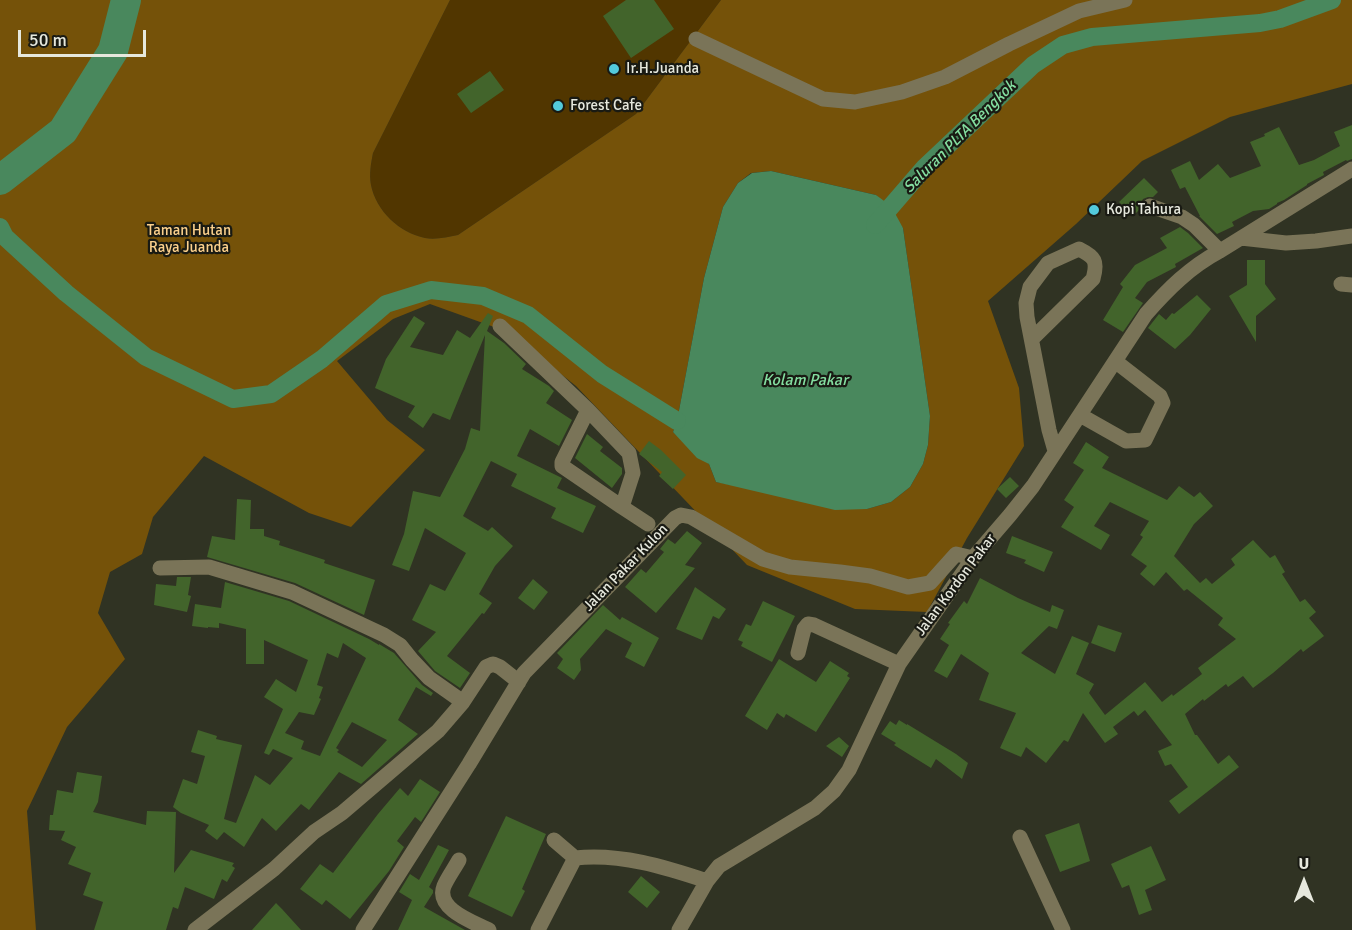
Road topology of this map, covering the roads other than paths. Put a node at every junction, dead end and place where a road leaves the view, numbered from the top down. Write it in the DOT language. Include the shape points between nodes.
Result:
graph roads {
  1 [pos="1125,0"];
  2 [pos="696,39"];
  3 [pos="1352,169"];
  4 [pos="1150,206"];
  5 [pos="1352,236"];
  6 [pos="1241,238"];
  7 [pos="1220,251"];
  8 [pos="500,326"];
  9 [pos="1032,339"];
  10 [pos="1114,361"];
  11 [pos="588,410"];
  12 [pos="1080,415"];
  13 [pos="1055,451"];
  14 [pos="622,507"];
  15 [pos="648,524"];
  16 [pos="973,558"];
  17 [pos="160,568"];
  18 [pos="798,653"];
  19 [pos="899,664"];
  20 [pos="521,678"];
  21 [pos="464,702"];
  22 [pos="1020,837"];
  23 [pos="554,840"];
  24 [pos="575,858"];
  25 [pos="459,860"];
  26 [pos="707,881"];
  27 [pos="480,928"];
  28 [pos="195,930"];
  29 [pos="363,930"];
  30 [pos="538,930"];
  31 [pos="679,930"];
  32 [pos="1063,930"];
  1 -- 2 [label="street" via="1079,11 945,76 902,92 855,102 823,99"];
  3 -- 6 [label="street, Jalan Kordon Pakar"];
  4 -- 7 [label="street" via="1182,217"];
  5 -- 6 [label="street" via="1286,243"];
  6 -- 7 [label="street, Jalan Kordon Pakar"];
  7 -- 10 [label="street, Jalan Kordon Pakar" via="1165,293"];
  8 -- 11 [label="street"];
  9 -- 9 [label="street" via="1093,279 1093,257 1078,249 1048,263 1030,287 1026,303"];
  9 -- 13 [label="street"];
  10 -- 12 [label="street, Jalan Kordon Pakar"];
  10 -- 12 [label="street" via="1160,396 1163,403 1145,440 1126,441"];
  11 -- 14 [label="street" via="629,453 633,473"];
  11 -- 14 [label="street" via="562,466"];
  12 -- 13 [label="street, Jalan Kordon Pakar"];
  13 -- 16 [label="street, Jalan Kordon Pakar" via="1033,486"];
  14 -- 15 [label="street"];
  16 -- 19 [label="street, Jalan Kordon Pakar"];
  16 -- 20 [label="street, Jalan Pakar Kulon" via="956,554 930,583 908,587 870,576 763,560 691,517 681,515"];
  17 -- 21 [label="street" via="209,567 292,592 400,645 429,678"];
  18 -- 19 [label="street" via="808,624"];
  19 -- 26 [label="street, Jalan Kordon Pakar" via="849,770 834,791 815,808 719,866"];
  20 -- 21 [label="street" via="493,664 486,667"];
  20 -- 29 [label="street"];
  21 -- 28 [label="street" via="438,731 342,813"];
  22 -- 32 [label="street"];
  23 -- 24 [label="street"];
  24 -- 26 [label="street" via="592,856 640,862"];
  24 -- 30 [label="street"];
  25 -- 27 [label="street" via="443,888 443,898 460,916"];
  26 -- 31 [label="street, Jalan Kordon Pakar"];
}
